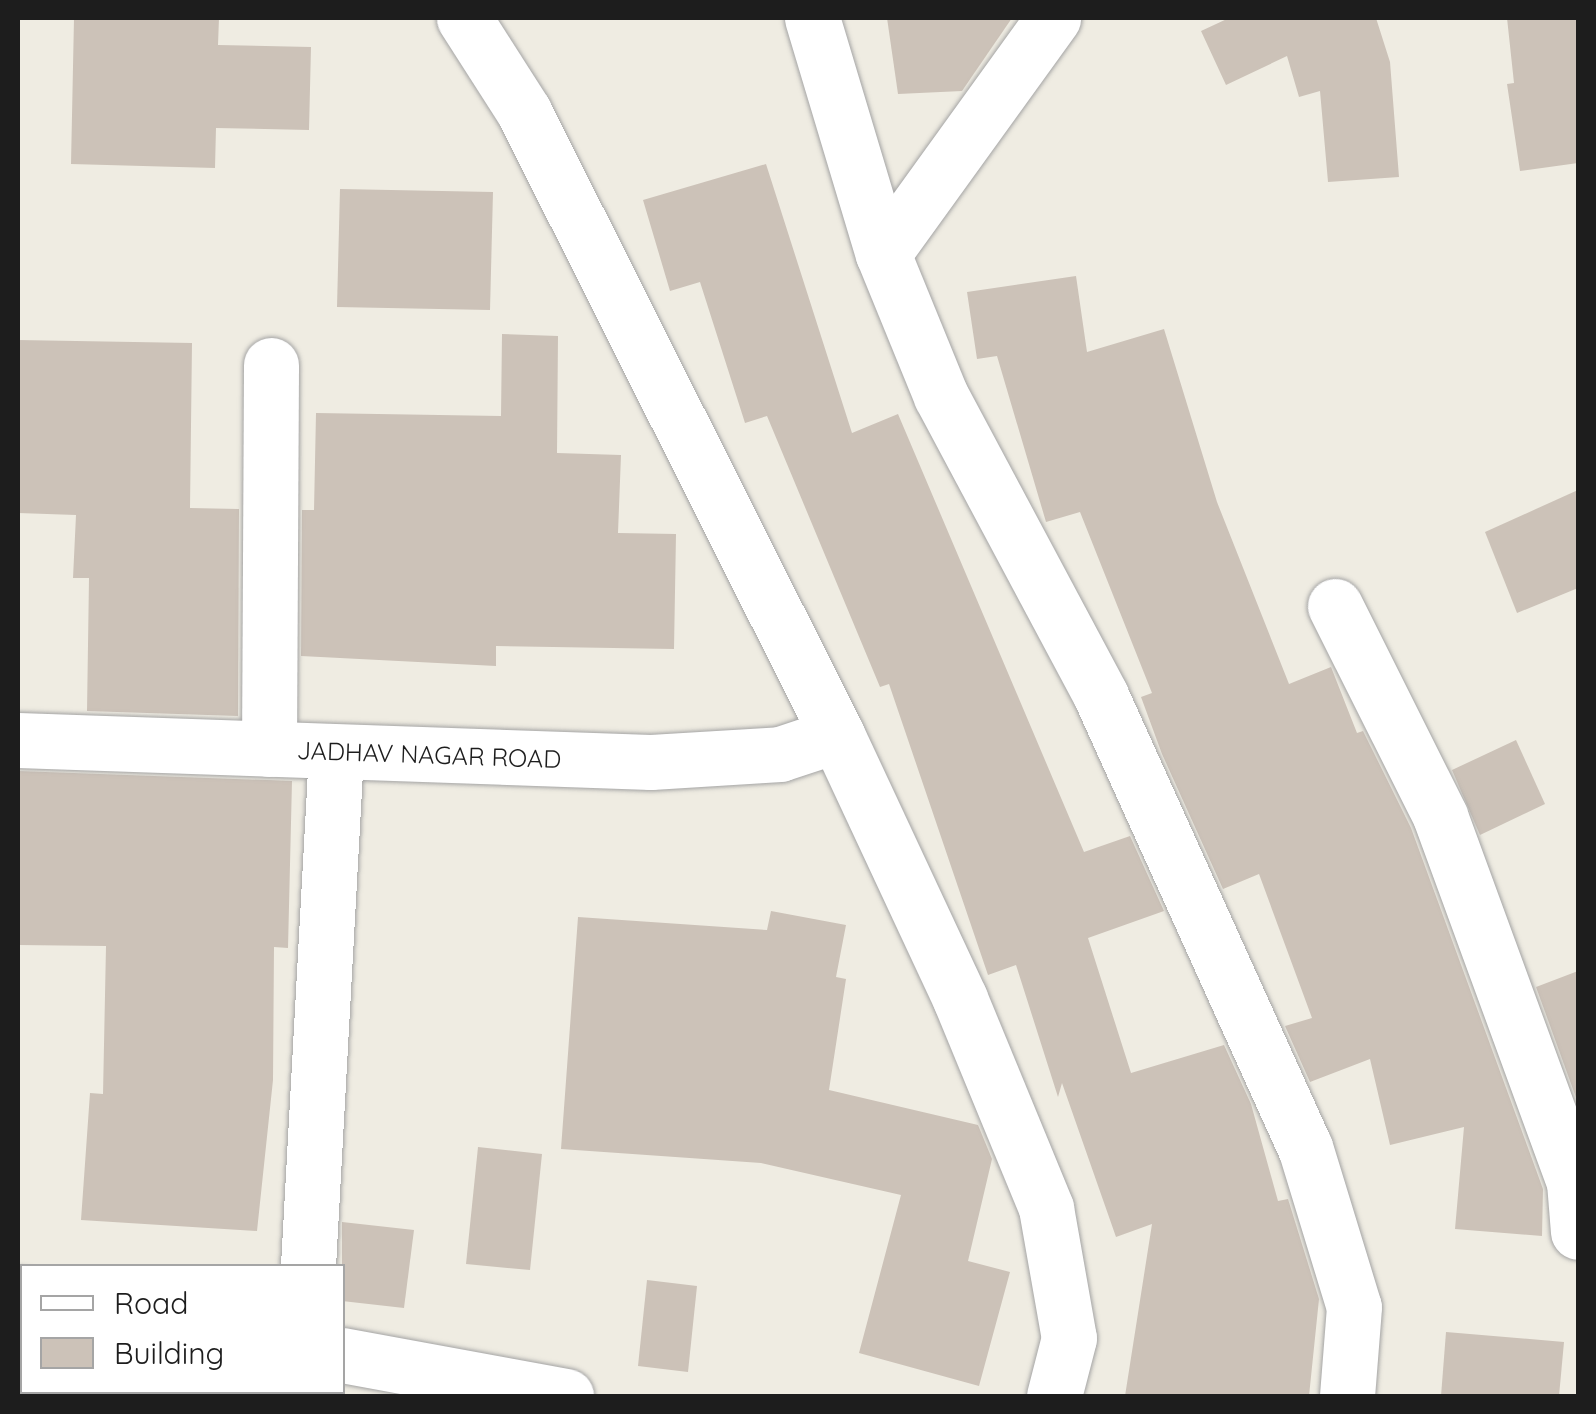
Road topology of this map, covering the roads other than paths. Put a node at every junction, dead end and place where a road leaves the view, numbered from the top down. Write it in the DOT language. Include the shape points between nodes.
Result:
graph roads {
  1 [pos="464,18"];
  2 [pos="812,18"];
  3 [pos="1052,18"];
  4 [pos="882,254"];
  5 [pos="272,365"];
  6 [pos="1335,606"];
  7 [pos="837,736"];
  8 [pos="18,740"];
  9 [pos="269,749"];
  10 [pos="336,752"];
  11 [pos="1578,1232"];
  12 [pos="308,1264"];
  13 [pos="345,1356"];
  14 [pos="566,1396"];
  15 [pos="1054,1396"];
  16 [pos="1347,1396"];
  1 -- 7 [label="street" via="524,112"];
  2 -- 4 [label="street"];
  3 -- 4 [label="street"];
  4 -- 16 [label="street" via="940,396 1101,696 1304,1147 1354,1307"];
  5 -- 9 [label="street"];
  6 -- 11 [label="street" via="1440,816 1574,1182"];
  7 -- 10 [label="street, JADHAV NAGAR ROAD" via="780,754 652,762"];
  7 -- 15 [label="street" via="960,999 1046,1208 1069,1338"];
  8 -- 9 [label="street, JADHAV NAGAR ROAD"];
  9 -- 10 [label="street, JADHAV NAGAR ROAD"];
  10 -- 12 [label="street"];
  13 -- 14 [label="street"];
}
